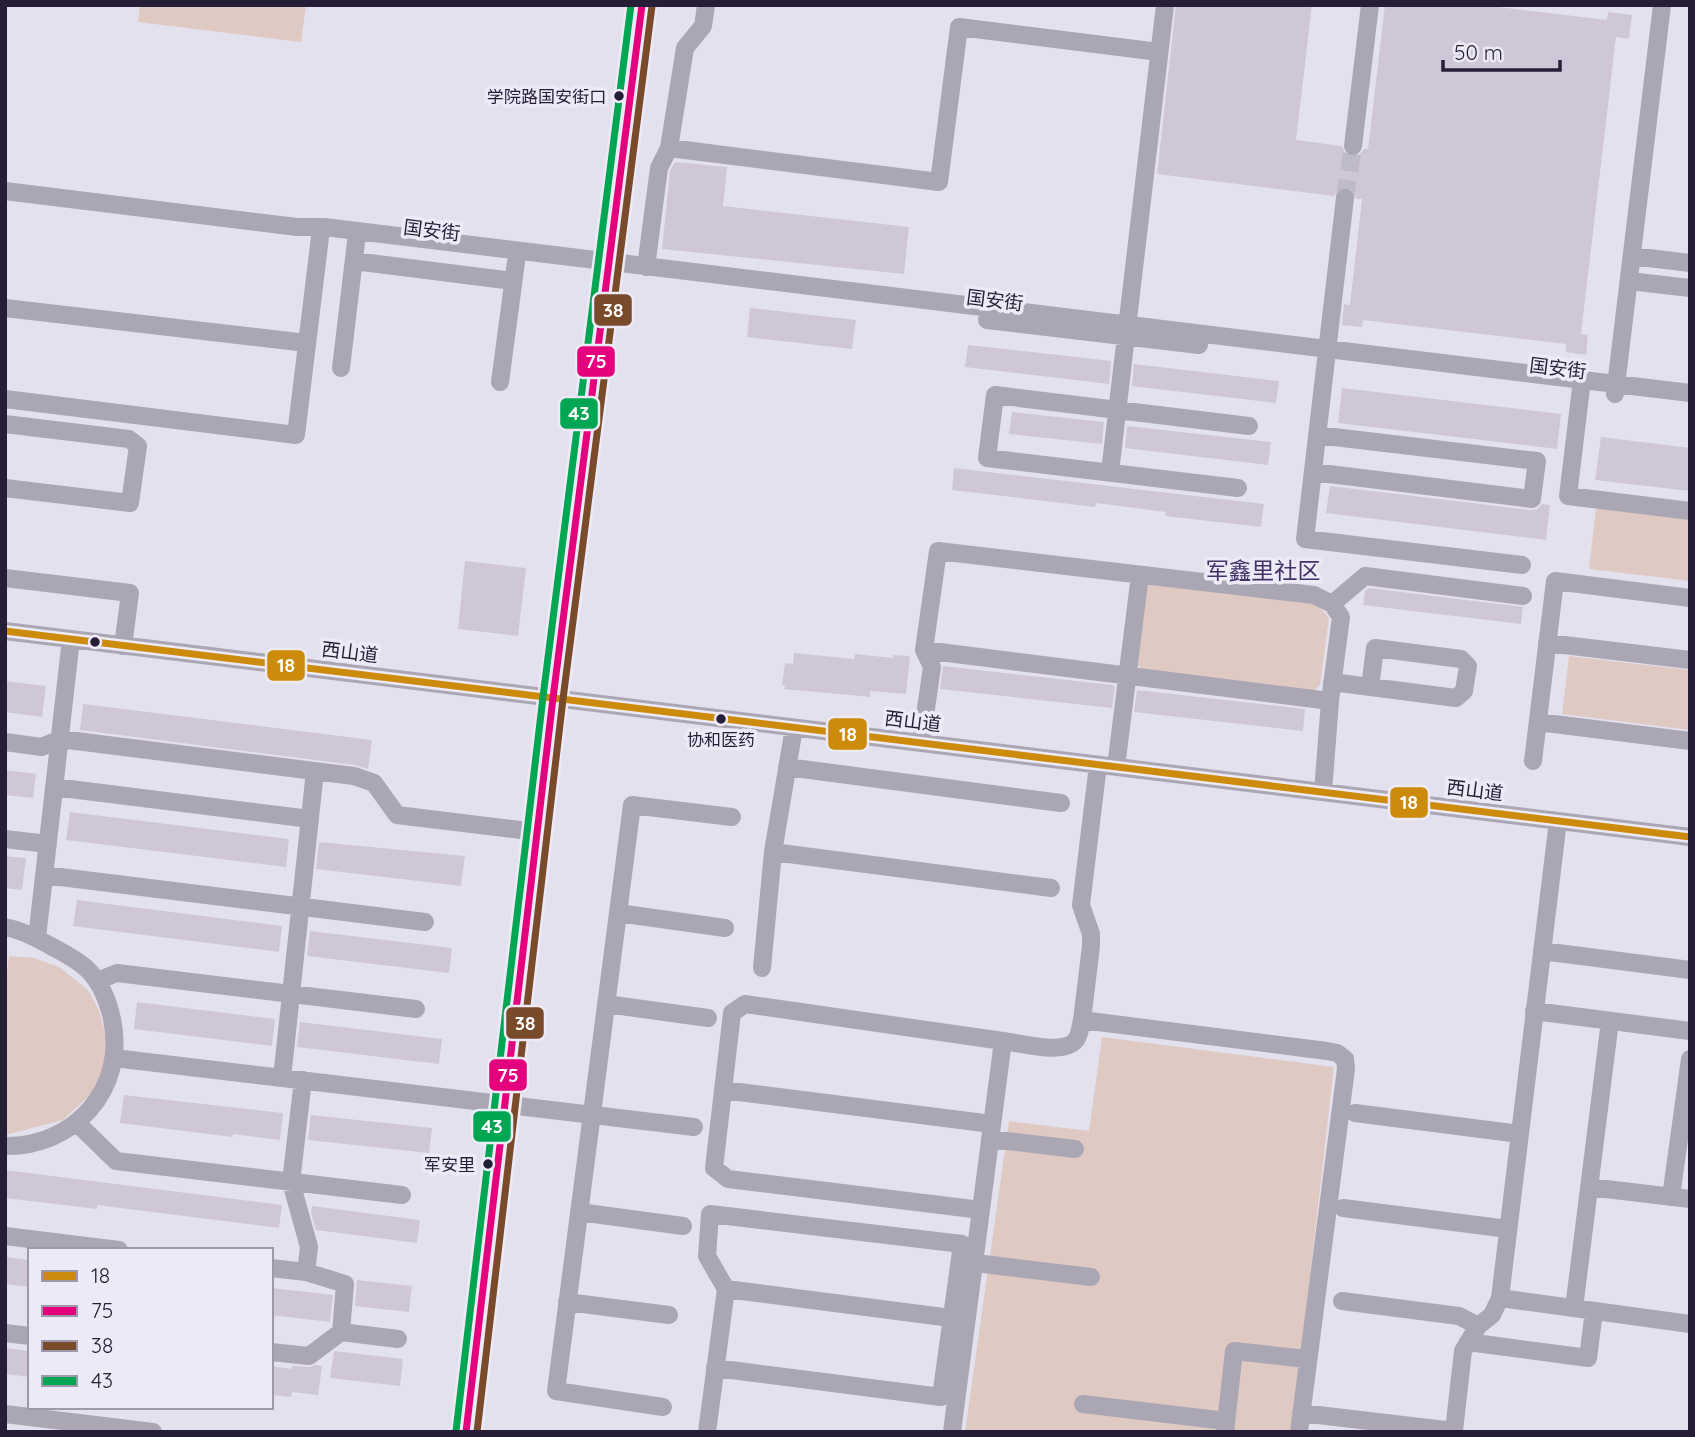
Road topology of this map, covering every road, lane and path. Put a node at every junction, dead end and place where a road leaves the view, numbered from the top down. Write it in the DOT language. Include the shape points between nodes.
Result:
graph roads {
  1 [pos="642,5"];
  2 [pos="706,5"];
  3 [pos="1165,5"];
  4 [pos="1370,5"];
  5 [pos="1662,5"];
  6 [pos="1159,52"];
  7 [pos="1353,146"];
  8 [pos="669,148"];
  9 [pos="5,191"];
  10 [pos="1346,198"];
  11 [pos="297,228"];
  12 [pos="320,237"];
  13 [pos="356,242"];
  14 [pos="1632,256"];
  15 [pos="354,261"];
  16 [pos="516,262"];
  17 [pos="1690,263"];
  18 [pos="646,267"];
  19 [pos="610,268"];
  20 [pos="513,281"];
  21 [pos="1629,281"];
  22 [pos="1690,288"];
  23 [pos="5,308"];
  24 [pos="1126,330"];
  25 [pos="307,343"];
  26 [pos="1327,355"];
  27 [pos="341,368"];
  28 [pos="500,382"];
  29 [pos="1581,386"];
  30 [pos="1615,390"];
  31 [pos="1690,393"];
  32 [pos="5,399"];
  33 [pos="1690,405"];
  34 [pos="1117,410"];
  35 [pos="5,424"];
  36 [pos="1248,426"];
  37 [pos="1317,435"];
  38 [pos="1110,472"];
  39 [pos="1313,472"];
  40 [pos="5,488"];
  41 [pos="1238,488"];
  42 [pos="1690,511"];
  43 [pos="1522,565"];
  44 [pos="1140,575"];
  45 [pos="5,578"];
  46 [pos="1523,596"];
  47 [pos="1690,598"];
  48 [pos="1332,604"];
  49 [pos="5,631"];
  50 [pos="71,639"];
  51 [pos="1547,643"];
  52 [pos="123,646"];
  53 [pos="924,650"];
  54 [pos="1690,660"];
  55 [pos="1127,676"];
  56 [pos="1332,682"];
  57 [pos="1370,687"];
  58 [pos="553,698"];
  59 [pos="1330,701"];
  60 [pos="1538,722"];
  61 [pos="794,727"];
  62 [pos="60,739"];
  63 [pos="1690,741"];
  64 [pos="5,743"];
  65 [pos="921,743"];
  66 [pos="1533,761"];
  67 [pos="787,766"];
  68 [pos="1107,766"];
  69 [pos="315,771"];
  70 [pos="54,787"];
  71 [pos="1323,792"];
  72 [pos="1061,803"];
  73 [pos="732,817"];
  74 [pos="310,818"];
  75 [pos="1558,821"];
  76 [pos="537,832"];
  77 [pos="1690,837"];
  78 [pos="5,839"];
  79 [pos="48,844"];
  80 [pos="773,852"];
  81 [pos="44,874"];
  82 [pos="1051,888"];
  83 [pos="300,906"];
  84 [pos="618,913"];
  85 [pos="425,922"];
  86 [pos="5,927"];
  87 [pos="725,928"];
  88 [pos="37,938"];
  89 [pos="1542,951"];
  90 [pos="762,968"];
  91 [pos="1690,970"];
  92 [pos="97,981"];
  93 [pos="291,994"];
  94 [pos="606,1004"];
  95 [pos="416,1009"];
  96 [pos="1534,1011"];
  97 [pos="708,1018"];
  98 [pos="1082,1020"];
  99 [pos="1610,1021"];
  100 [pos="1690,1031"];
  101 [pos="1003,1041"];
  102 [pos="114,1058"];
  103 [pos="1690,1059"];
  104 [pos="282,1078"];
  105 [pos="303,1080"];
  106 [pos="723,1090"];
  107 [pos="506,1104"];
  108 [pos="1356,1113"];
  109 [pos="591,1115"];
  110 [pos="77,1124"];
  111 [pos="694,1127"];
  112 [pos="991,1131"];
  113 [pos="1520,1134"];
  114 [pos="5,1146"];
  115 [pos="1075,1149"];
  116 [pos="291,1182"];
  117 [pos="1589,1187"];
  118 [pos="402,1195"];
  119 [pos="1671,1197"];
  120 [pos="1690,1199"];
  121 [pos="1343,1208"];
  122 [pos="981,1210"];
  123 [pos="579,1212"];
  124 [pos="683,1226"];
  125 [pos="1508,1229"];
  126 [pos="5,1236"];
  127 [pos="103,1248"];
  128 [pos="975,1263"];
  129 [pos="273,1268"];
  130 [pos="306,1272"];
  131 [pos="1091,1277"];
  132 [pos="726,1289"];
  133 [pos="1500,1298"];
  134 [pos="1342,1301"];
  135 [pos="567,1302"];
  136 [pos="1574,1308"];
  137 [pos="1594,1311"];
  138 [pos="669,1315"];
  139 [pos="951,1318"];
  140 [pos="1690,1324"];
  141 [pos="1478,1326"];
  142 [pos="341,1332"];
  143 [pos="5,1333"];
  144 [pos="28,1336"];
  145 [pos="398,1339"];
  146 [pos="1468,1342"];
  147 [pos="273,1352"];
  148 [pos="1307,1359"];
  149 [pos="715,1368"];
  150 [pos="1083,1404"];
  151 [pos="663,1406"];
  152 [pos="1301,1413"];
  153 [pos="5,1414"];
  154 [pos="1225,1426"];
  155 [pos="153,1432"];
  156 [pos="466,1432"];
  157 [pos="708,1432"];
  158 [pos="953,1432"];
  159 [pos="1299,1432"];
  1 -- 19 [label="main road"];
  2 -- 8 [label="street" via="703,26 685,48"];
  3 -- 6 [label="street"];
  4 -- 7 [label="street"];
  5 -- 14 [label="street"];
  6 -- 8 [label="street" via="959,27 939,182"];
  6 -- 24 [label="street"];
  8 -- 18 [label="street" via="659,168"];
  9 -- 11 [label="street, 国安街"];
  10 -- 26 [label="street"];
  11 -- 12 [label="street, 国安街"];
  11 -- 19 [label="street, 国安街" via="324,227"];
  12 -- 13 [label="street, 国安街"];
  12 -- 25 [label="street"];
  13 -- 15 [label="street"];
  13 -- 16 [label="street, 国安街"];
  14 -- 17 [label="street"];
  14 -- 21 [label="street"];
  15 -- 20 [label="street"];
  15 -- 27 [label="street"];
  16 -- 19 [label="street, 国安街"];
  16 -- 20 [label="street"];
  18 -- 19 [label="street, 国安街"];
  18 -- 24 [label="street, 国安街"];
  19 -- 24 [label="street, 国安街"];
  19 -- 58 [label="main road"];
  20 -- 28 [label="street"];
  21 -- 22 [label="street"];
  21 -- 30 [label="street"];
  23 -- 25 [label="street"];
  24 -- 26 [label="street, 国安街"];
  24 -- 34 [label="street"];
  25 -- 32 [label="street" via="296,435"];
  26 -- 29 [label="street, 国安街"];
  26 -- 37 [label="street"];
  29 -- 30 [label="street, 国安街"];
  29 -- 42 [label="street" via="1568,496"];
  30 -- 31 [label="street, 国安街"];
  30 -- 33 [label="street, 国安街"];
  34 -- 36 [label="street"];
  34 -- 38 [label="street"];
  34 -- 38 [label="street" via="995,395 987,458"];
  35 -- 40 [label="street" via="129,439 138,446 130,503"];
  37 -- 39 [label="street"];
  37 -- 39 [label="street" via="1536,461 1534,486 1532,499"];
  38 -- 41 [label="street"];
  39 -- 43 [label="street" via="1305,539"];
  44 -- 48 [label="street" via="1314,595"];
  44 -- 53 [label="street" via="938,551"];
  44 -- 55 [label="street"];
  45 -- 52 [label="street" via="130,593"];
  46 -- 48 [label="street" via="1365,576"];
  47 -- 51 [label="street" via="1555,581"];
  48 -- 56 [label="street" via="1340,617"];
  49 -- 50 [label="street, 西山道"];
  50 -- 52 [label="street, 西山道"];
  50 -- 62 [label="street"];
  51 -- 54 [label="street"];
  51 -- 60 [label="street"];
  52 -- 58 [label="street, 西山道"];
  53 -- 55 [label="street"];
  53 -- 65 [label="street" via="932,667"];
  55 -- 59 [label="street"];
  55 -- 68 [label="street"];
  56 -- 57 [label="street"];
  56 -- 59 [label="street"];
  57 -- 57 [label="street" via="1456,698 1464,691 1468,666 1461,659 1375,648"];
  58 -- 61 [label="street, 西山道"];
  58 -- 76 [label="main road"];
  59 -- 71 [label="street"];
  60 -- 63 [label="street"];
  60 -- 66 [label="street"];
  61 -- 65 [label="street, 西山道"];
  61 -- 67 [label="street"];
  62 -- 64 [label="street" via="42,747"];
  62 -- 69 [label="street"];
  62 -- 70 [label="street"];
  65 -- 68 [label="street, 西山道"];
  67 -- 72 [label="street"];
  67 -- 80 [label="street"];
  68 -- 71 [label="street, 西山道"];
  68 -- 98 [label="street" via="1080,905 1091,934"];
  69 -- 74 [label="street"];
  69 -- 76 [label="street" via="374,783 397,815"];
  70 -- 74 [label="street"];
  70 -- 79 [label="street"];
  71 -- 75 [label="street, 西山道"];
  73 -- 84 [label="street" via="632,805"];
  74 -- 83 [label="street"];
  75 -- 77 [label="street, 西山道"];
  75 -- 89 [label="street"];
  76 -- 107 [label="main road"];
  78 -- 79 [label="street"];
  79 -- 81 [label="street"];
  80 -- 82 [label="street"];
  80 -- 90 [label="street"];
  81 -- 83 [label="street"];
  81 -- 88 [label="street"];
  83 -- 85 [label="street"];
  83 -- 93 [label="street"];
  84 -- 87 [label="street"];
  84 -- 94 [label="street"];
  86 -- 88 [label="street"];
  88 -- 92 [label="street" via="86,968"];
  89 -- 91 [label="street"];
  89 -- 96 [label="street"];
  92 -- 93 [label="street" via="117,973"];
  92 -- 102 [label="street" via="113,1021"];
  93 -- 95 [label="street"];
  93 -- 104 [label="street"];
  94 -- 97 [label="street"];
  94 -- 109 [label="street"];
  96 -- 99 [label="street"];
  96 -- 113 [label="street"];
  98 -- 101 [label="street" via="1076,1040 1068,1047"];
  98 -- 148 [label="street" via="1327,1051 1345,1059"];
  99 -- 100 [label="street"];
  99 -- 117 [label="street"];
  101 -- 106 [label="street" via="745,1004 732,1013"];
  101 -- 112 [label="street"];
  102 -- 104 [label="street"];
  102 -- 110 [label="street" via="104,1090"];
  103 -- 119 [label="street"];
  104 -- 105 [label="street"];
  105 -- 107 [label="street"];
  105 -- 116 [label="street"];
  106 -- 112 [label="street"];
  106 -- 122 [label="street" via="714,1168 728,1179"];
  107 -- 109 [label="street"];
  107 -- 156 [label="main road"];
  108 -- 113 [label="street"];
  109 -- 111 [label="street"];
  109 -- 123 [label="street"];
  110 -- 114 [label="street" via="23,1147"];
  110 -- 116 [label="street" via="116,1161"];
  112 -- 115 [label="street"];
  112 -- 122 [label="street"];
  113 -- 125 [label="street"];
  116 -- 118 [label="street"];
  116 -- 130 [label="street" via="309,1247"];
  117 -- 119 [label="street"];
  117 -- 136 [label="street"];
  119 -- 120 [label="street"];
  121 -- 125 [label="street"];
  122 -- 128 [label="street"];
  123 -- 124 [label="street"];
  123 -- 135 [label="street"];
  125 -- 133 [label="street"];
  126 -- 127 [label="street"];
  128 -- 131 [label="street"];
  128 -- 158 [label="street"];
  129 -- 130 [label="street"];
  130 -- 142 [label="street" via="345,1284"];
  132 -- 139 [label="street"];
  132 -- 139 [label="street" via="707,1256 710,1214 961,1244"];
  132 -- 149 [label="street"];
  133 -- 136 [label="street"];
  133 -- 141 [label="street" via="1493,1315"];
  134 -- 141 [label="street" via="1459,1316"];
  135 -- 138 [label="street"];
  135 -- 151 [label="street" via="556,1391"];
  136 -- 137 [label="street"];
  137 -- 140 [label="street"];
  137 -- 146 [label="street" via="1588,1358"];
  139 -- 149 [label="street" via="941,1397"];
  141 -- 146 [label="street"];
  142 -- 145 [label="street"];
  142 -- 147 [label="street" via="309,1356"];
  143 -- 144 [label="street"];
  146 -- 152 [label="street" via="1463,1351 1454,1430"];
  148 -- 152 [label="street"];
  148 -- 154 [label="street" via="1234,1351"];
  149 -- 157 [label="street"];
  150 -- 154 [label="street"];
  152 -- 159 [label="street"];
  153 -- 155 [label="street"];
}
